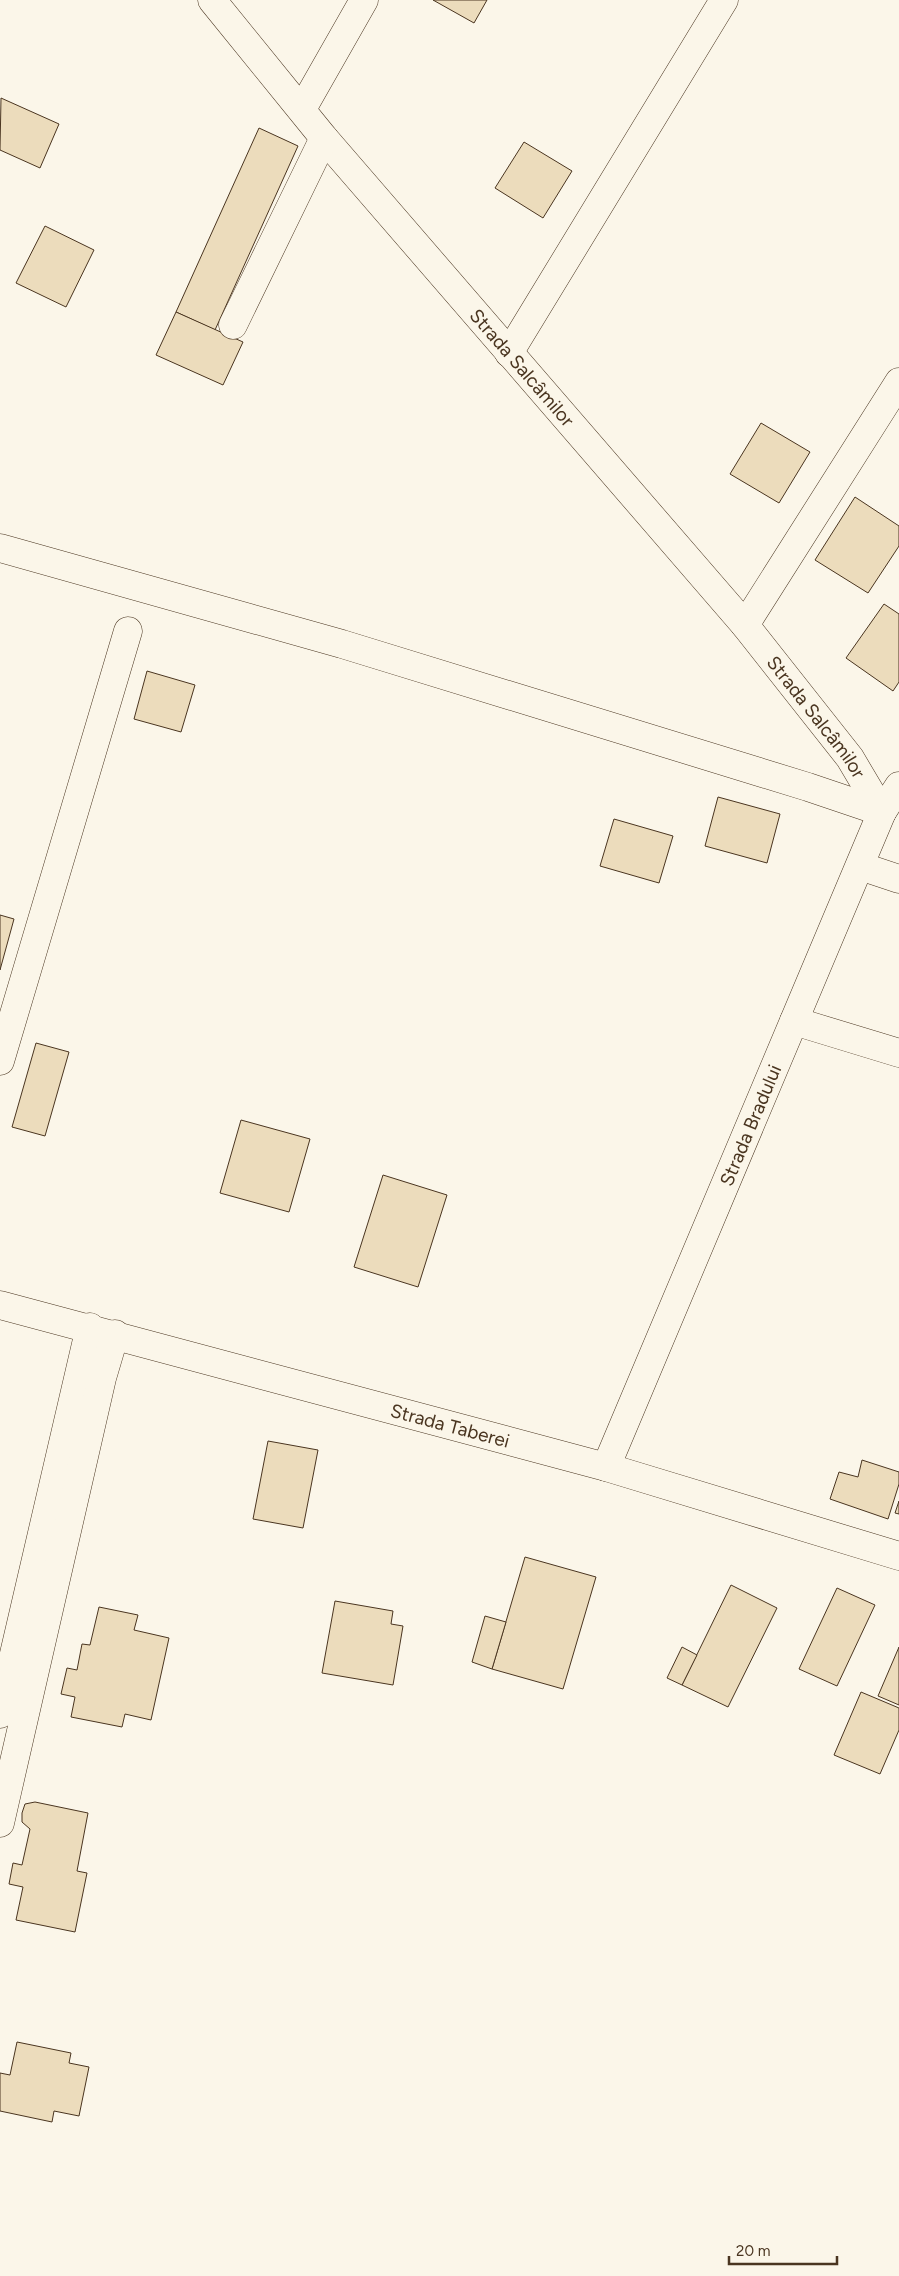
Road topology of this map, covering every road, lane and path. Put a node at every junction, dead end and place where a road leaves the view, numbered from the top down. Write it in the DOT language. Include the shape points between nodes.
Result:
graph roads {
  1 [pos="212,0"];
  2 [pos="364,0"];
  3 [pos="724,0"];
  4 [pos="302,109"];
  5 [pos="324,138"];
  6 [pos="233,325"];
  7 [pos="509,353"];
  8 [pos="899,382"];
  9 [pos="0,548"];
  10 [pos="745,624"];
  11 [pos="128,631"];
  12 [pos="899,786"];
  13 [pos="882,812"];
  14 [pos="860,866"];
  15 [pos="899,879"];
  16 [pos="794,1021"];
  17 [pos="899,1053"];
  18 [pos="0,1061"];
  19 [pos="0,1304"];
  20 [pos="102,1330"];
  21 [pos="606,1467"];
  22 [pos="899,1556"];
  23 [pos="0,1714"];
  24 [pos="0,1823"];
  1 -- 4 [label="street, Strada Salcâmilor"];
  2 -- 4 [label="street"];
  3 -- 7 [label="street"];
  4 -- 5 [label="street, Strada Salcâmilor"];
  5 -- 6 [label="street"];
  5 -- 7 [label="street, Strada Salcâmilor"];
  7 -- 10 [label="street, Strada Salcâmilor"];
  8 -- 10 [label="street"];
  9 -- 13 [label="street" via="342,644"];
  10 -- 13 [label="street, Strada Salcâmilor" via="850,758"];
  11 -- 18 [label="street"];
  12 -- 13 [label="street, Strada Bradului"];
  13 -- 14 [label="street, Strada Bradului"];
  14 -- 15 [label="street"];
  14 -- 16 [label="street, Strada Bradului"];
  16 -- 17 [label="street"];
  16 -- 21 [label="street, Strada Bradului"];
  19 -- 20 [label="street, Strada Taberei"];
  20 -- 21 [label="street, Strada Taberei"];
  20 -- 23 [label="street"];
  20 -- 24 [label="street" via="102,1378"];
  21 -- 22 [label="street, Strada Taberei"];
}
